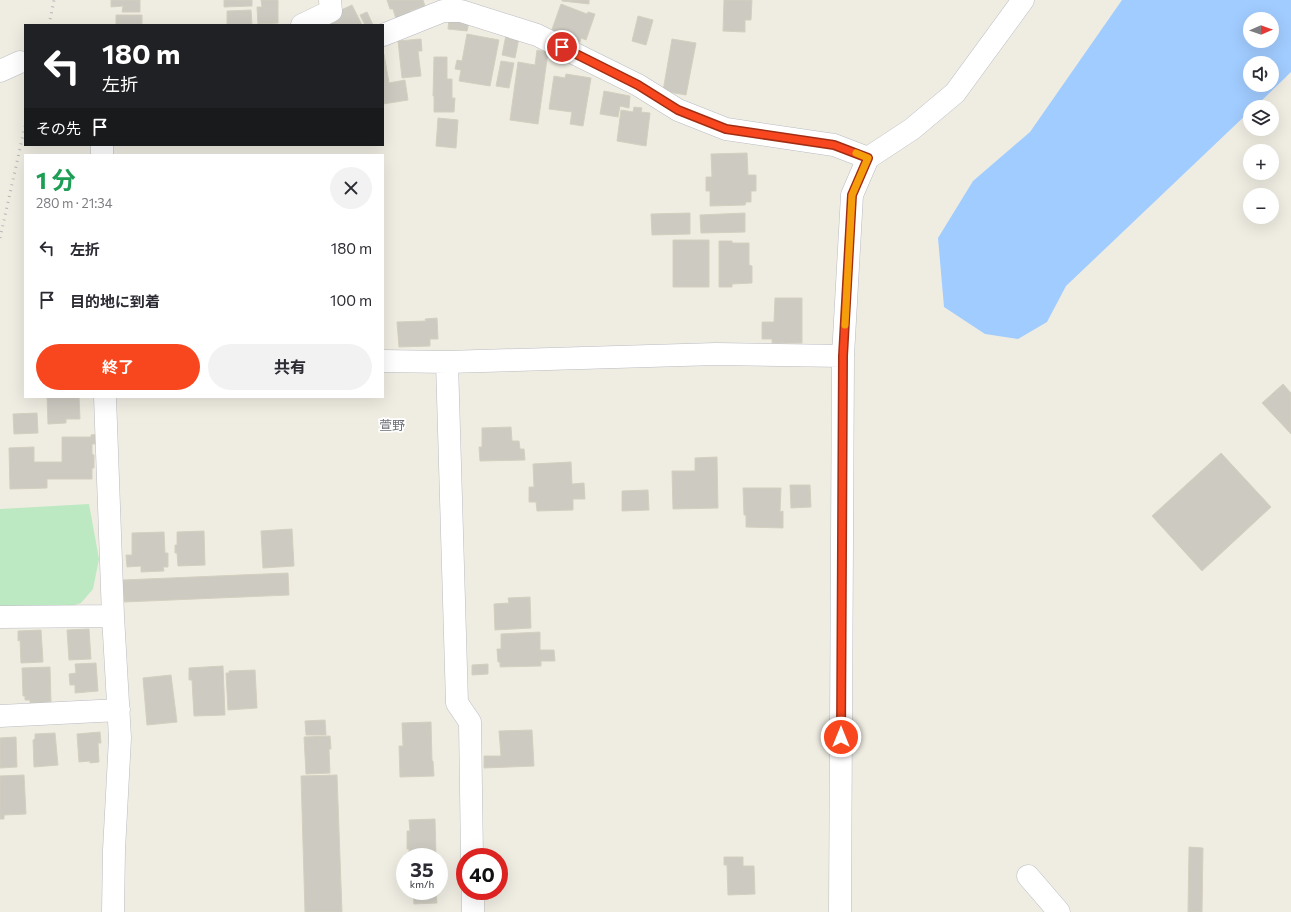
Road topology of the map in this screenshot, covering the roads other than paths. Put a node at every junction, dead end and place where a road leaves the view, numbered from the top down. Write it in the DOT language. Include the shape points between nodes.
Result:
graph roads {
  1 [pos="330,0"];
  2 [pos="1023,0"];
  3 [pos="304,24"];
  4 [pos="384,35"];
  5 [pos="20,62"];
  6 [pos="0,71"];
  7 [pos="868,158"];
  8 [pos="843,356"];
  9 [pos="384,361"];
  10 [pos="447,362"];
  11 [pos="105,398"];
  12 [pos="113,616"];
  13 [pos="0,617"];
  14 [pos="119,710"];
  15 [pos="0,716"];
  16 [pos="472,848"];
  17 [pos="1028,876"];
  18 [pos="473,900"];
  19 [pos="113,912"];
  20 [pos="474,912"];
  21 [pos="840,912"];
  22 [pos="1059,912"];
  1 -- 3 [label="street" via="331,11"];
  2 -- 7 [label="street" via="955,93 912,129"];
  4 -- 7 [label="street" via="443,11 461,11 537,35 638,85 678,110 726,129 834,145"];
  5 -- 6 [label="street"];
  7 -- 8 [label="street" via="852,195"];
  8 -- 10 [label="street" via="716,354"];
  8 -- 21 [label="street"];
  9 -- 10 [label="street"];
  10 -- 16 [label="street" via="457,703 470,722"];
  11 -- 12 [label="street"];
  12 -- 13 [label="street"];
  12 -- 14 [label="street"];
  14 -- 15 [label="street"];
  14 -- 19 [label="street"];
  17 -- 22 [label="street"];
  18 -- 20 [label="street"];
}
